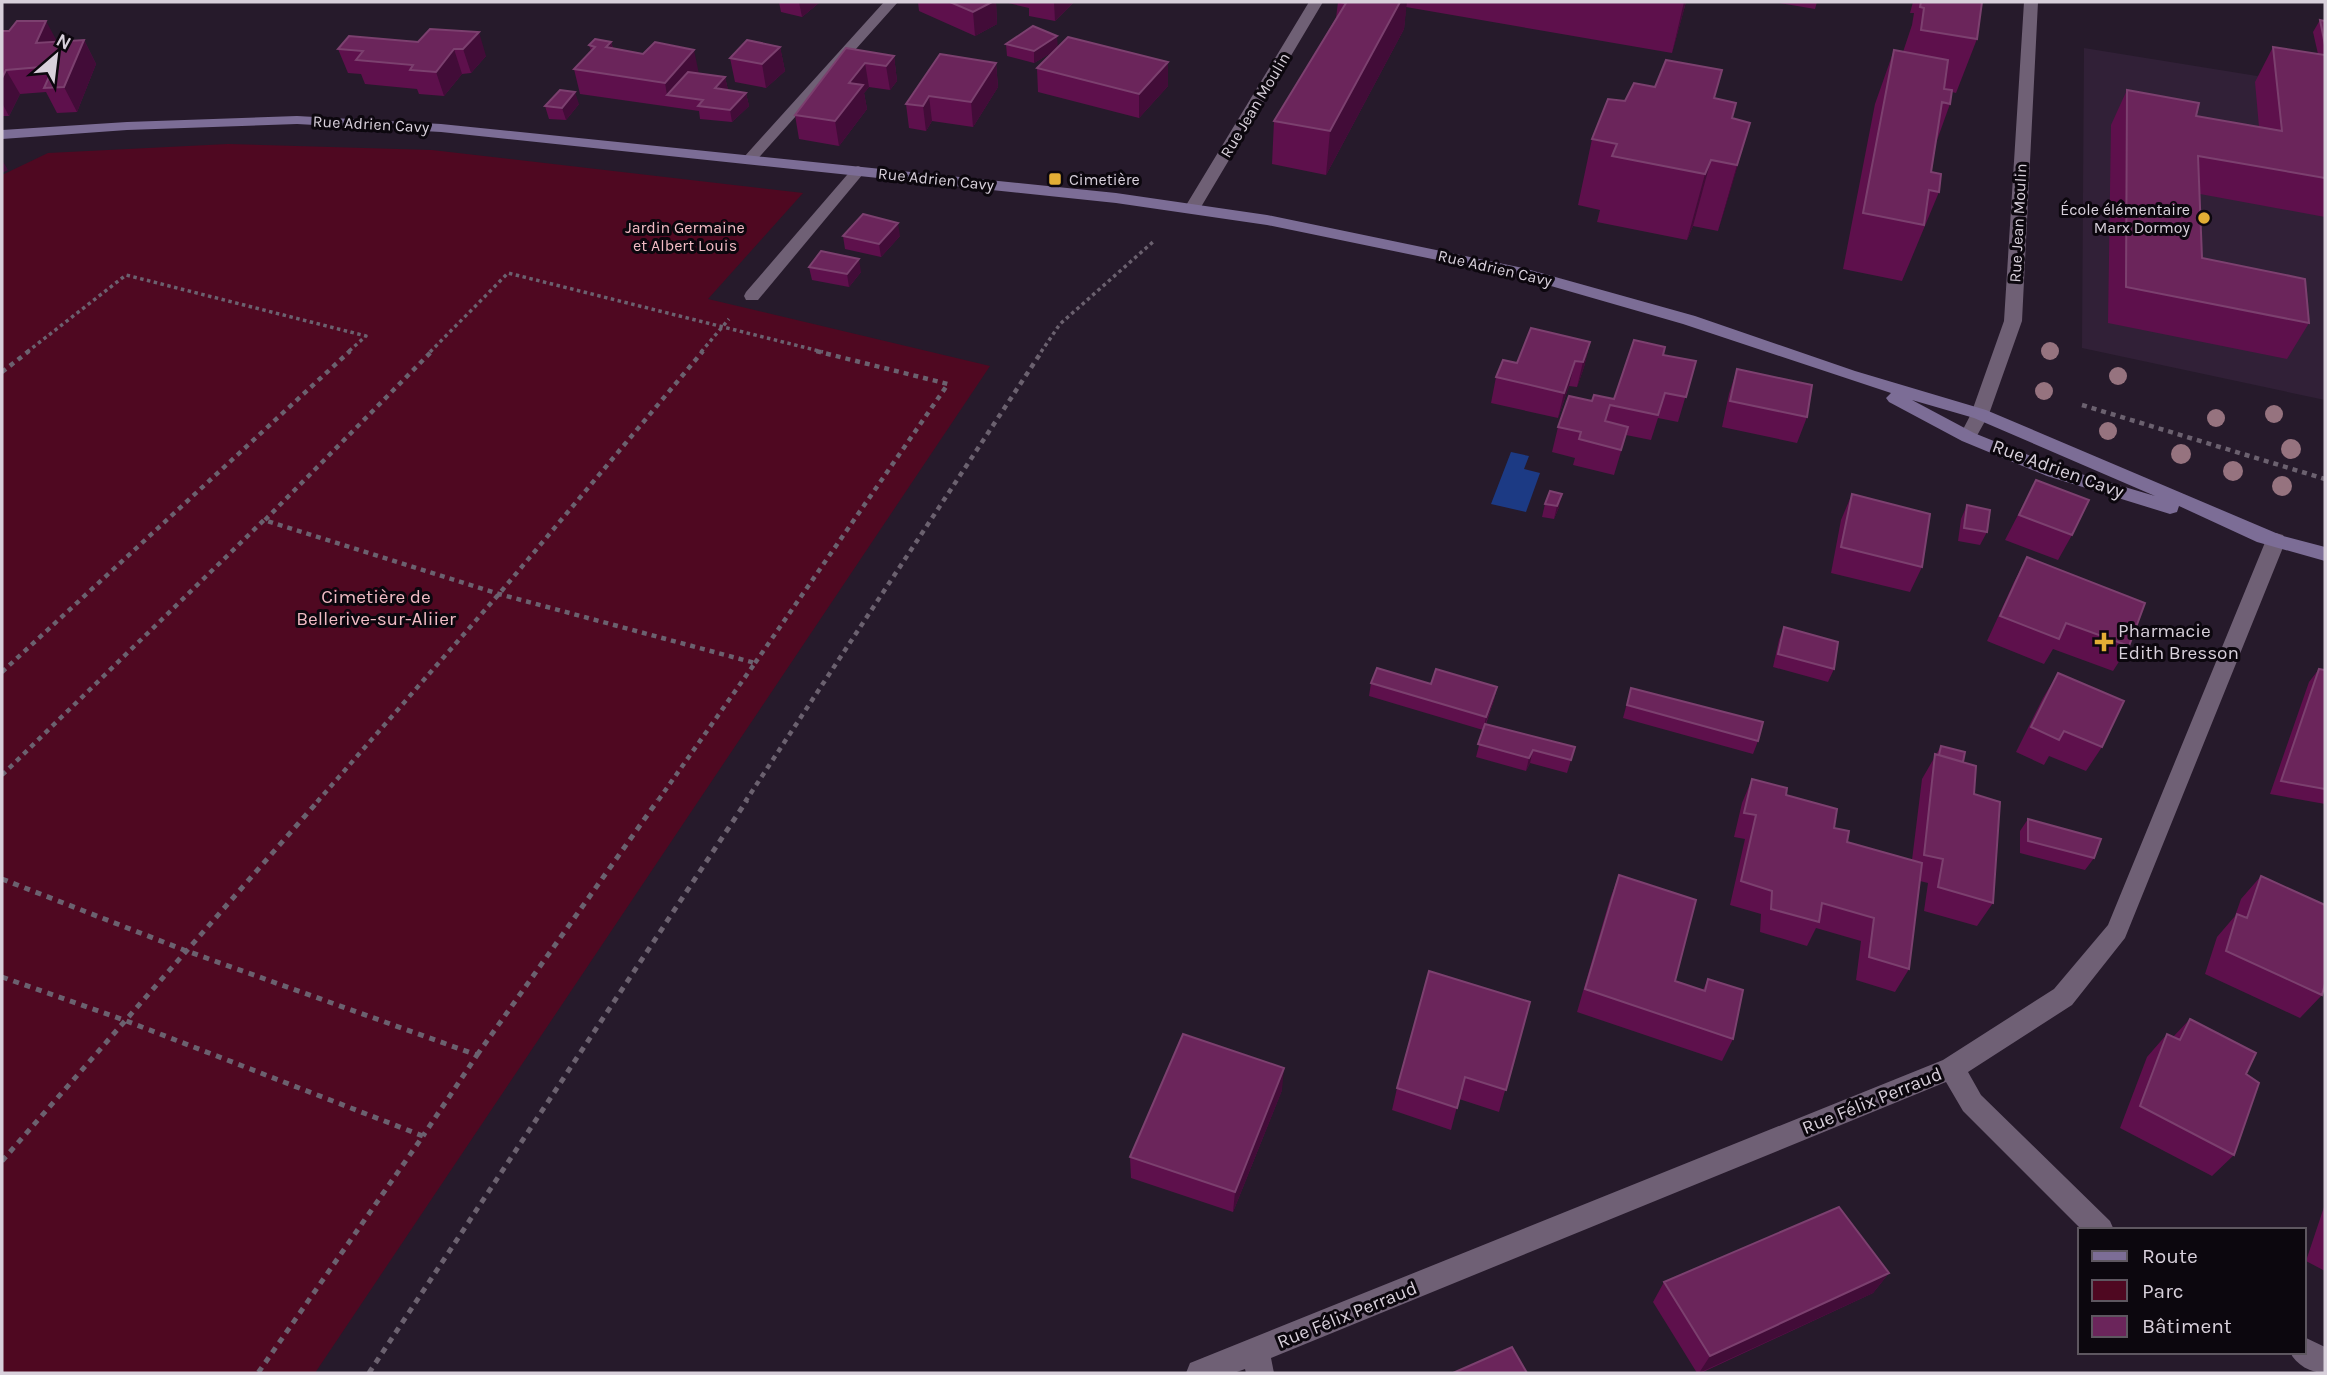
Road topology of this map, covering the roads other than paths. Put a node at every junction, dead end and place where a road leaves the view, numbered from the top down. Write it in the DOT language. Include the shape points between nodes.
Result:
graph roads {
  1 [pos="891,2"];
  2 [pos="1316,2"];
  3 [pos="2031,2"];
  4 [pos="2,135"];
  5 [pos="749,160"];
  6 [pos="858,171"];
  7 [pos="1193,207"];
  8 [pos="752,296"];
  9 [pos="1849,375"];
  10 [pos="1980,414"];
  11 [pos="1968,437"];
  12 [pos="2276,540"];
  13 [pos="2325,554"];
  14 [pos="1952,1068"];
  15 [pos="2099,1228"];
  16 [pos="2306,1352"];
  17 [pos="1258,1362"];
  18 [pos="2325,1363"];
  19 [pos="1199,1373"];
  1 -- 5 [label="street"];
  2 -- 7 [label="street, Rue Jean Moulin"];
  3 -- 10 [label="street, Rue Jean Moulin" via="2013,321"];
  4 -- 5 [label="main road, Rue Adrien Cavy" via="297,120 441,128"];
  5 -- 6 [label="main road, Rue Adrien Cavy"];
  6 -- 7 [label="main road, Rue Adrien Cavy"];
  6 -- 8 [label="street"];
  7 -- 9 [label="main road, Rue Adrien Cavy" via="1371,239 1523,273 1689,320"];
  9 -- 10 [label="main road, Rue Adrien Cavy"];
  9 -- 11 [label="main road, Rue Adrien Cavy"];
  10 -- 11 [label="street, Rue Jean Moulin"];
  10 -- 12 [label="main road, Rue Adrien Cavy"];
  11 -- 12 [label="main road, Rue Adrien Cavy" via="2054,472"];
  12 -- 13 [label="main road, Rue Adrien Cavy"];
  12 -- 14 [label="street, Rue Félix Perraud" via="2117,931 2063,997"];
  14 -- 15 [label="street" via="1972,1103"];
  14 -- 17 [label="street, Rue Félix Perraud"];
  16 -- 18 [label="street"];
  17 -- 19 [label="street, Rue Félix Perraud"];
}
